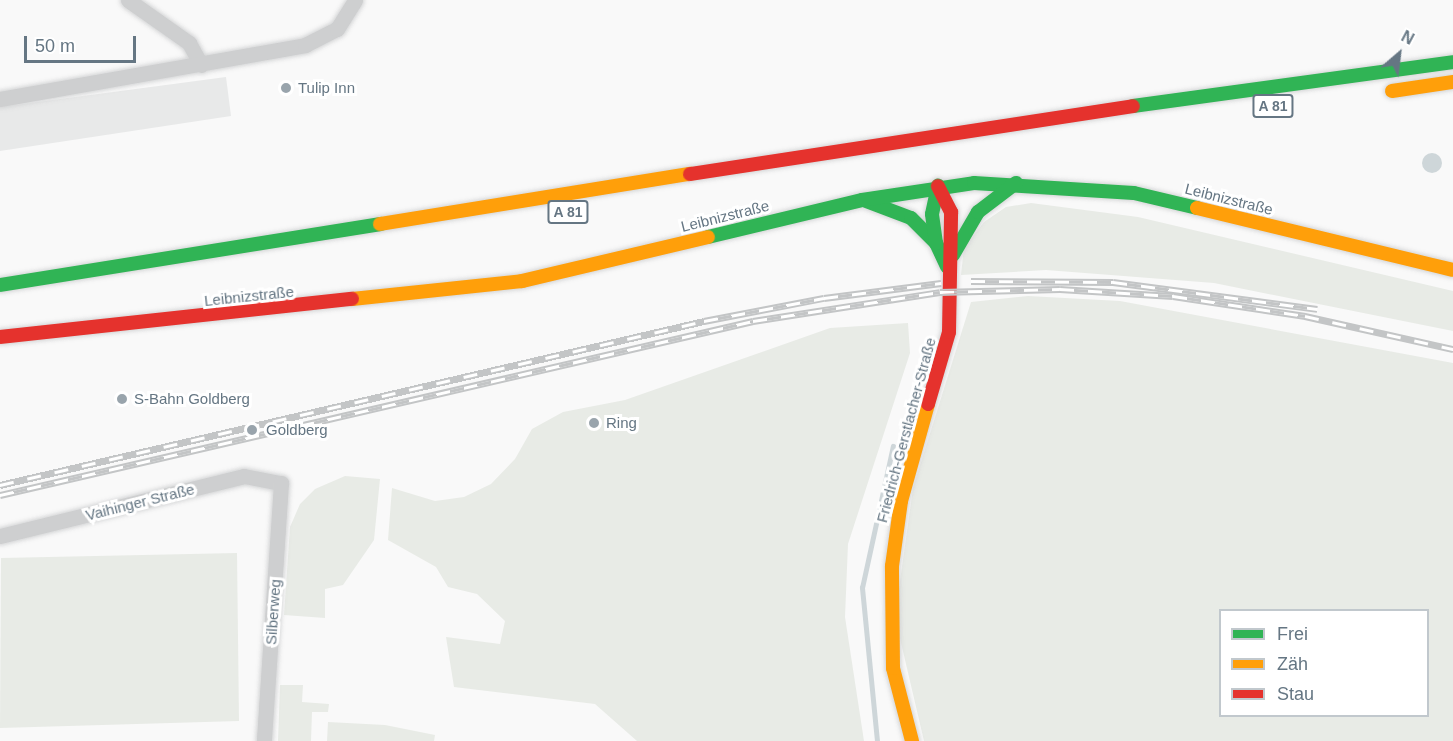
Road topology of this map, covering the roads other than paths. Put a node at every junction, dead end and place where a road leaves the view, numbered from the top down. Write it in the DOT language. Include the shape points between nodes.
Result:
graph roads {
  1 [pos="128,0"];
  2 [pos="355,0"];
  3 [pos="1453,62"];
  4 [pos="201,64"];
  5 [pos="1453,82"];
  6 [pos="1376,93"];
  7 [pos="0,99"];
  8 [pos="1101,128"];
  9 [pos="818,171"];
  10 [pos="1016,183"];
  11 [pos="938,186"];
  12 [pos="862,200"];
  13 [pos="936,243"];
  14 [pos="948,270"];
  15 [pos="1453,270"];
  16 [pos="0,285"];
  17 [pos="0,337"];
  18 [pos="280,483"];
  19 [pos="0,537"];
  20 [pos="264,741"];
  21 [pos="912,741"];
  1 -- 4 [label="street" via="189,43"];
  2 -- 4 [label="street" via="328,37"];
  3 -- 16 [label="main road, A 81" via="1003,124"];
  4 -- 7 [label="street"];
  5 -- 6 [label="main road"];
  8 -- 9 [label="main road"];
  10 -- 11 [label="main road, Leibnizstraße"];
  10 -- 14 [label="main road, Friedrich-Gerstlacher-Straße" via="978,212"];
  10 -- 15 [label="main road, Leibnizstraße" via="1134,193"];
  11 -- 12 [label="main road, Leibnizstraße"];
  11 -- 13 [label="main road, Friedrich-Gerstlacher-Straße" via="932,214"];
  11 -- 14 [label="main road, Friedrich-Gerstlacher-Straße" via="951,212"];
  12 -- 13 [label="main road, Friedrich-Gerstlacher-Straße" via="910,218"];
  12 -- 17 [label="main road, Leibnizstraße" via="522,281"];
  13 -- 14 [label="main road, Friedrich-Gerstlacher-Straße"];
  14 -- 21 [label="main road, Friedrich-Gerstlacher-Straße" via="944,363 901,501 892,566 893,668"];
  18 -- 19 [label="street, Vaihinger Straße" via="244,476"];
  18 -- 20 [label="street, Silberweg"];
}
